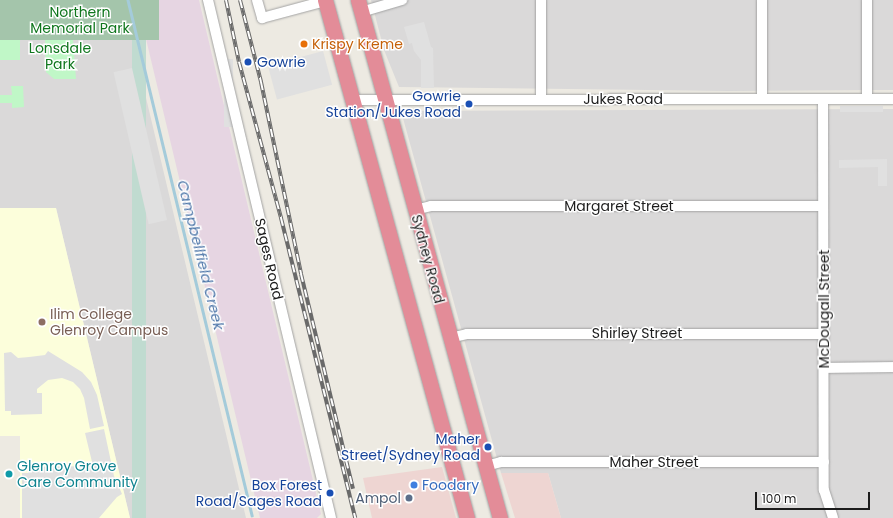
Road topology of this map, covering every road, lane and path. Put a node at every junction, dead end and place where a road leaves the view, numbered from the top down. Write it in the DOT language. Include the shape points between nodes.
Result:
graph roads {
  1 [pos="208,0"];
  2 [pos="257,0"];
  3 [pos="325,0"];
  4 [pos="402,0"];
  5 [pos="541,0"];
  6 [pos="762,0"];
  7 [pos="867,0"];
  8 [pos="359,6"];
  9 [pos="384,99"];
  10 [pos="540,99"];
  11 [pos="762,99"];
  12 [pos="823,99"];
  13 [pos="868,99"];
  14 [pos="893,99"];
  15 [pos="353,100"];
  16 [pos="823,206"];
  17 [pos="415,210"];
  18 [pos="824,334"];
  19 [pos="450,338"];
  20 [pos="893,367"];
  21 [pos="824,368"];
  22 [pos="824,462"];
  23 [pos="486,466"];
  24 [pos="331,518"];
  25 [pos="467,518"];
  26 [pos="500,518"];
  27 [pos="834,518"];
  1 -- 24 [label="street, Sages Road"];
  2 -- 3 [label="street" via="262,18"];
  3 -- 15 [label="highway"];
  4 -- 8 [label="street"];
  5 -- 10 [label="street"];
  6 -- 11 [label="street"];
  7 -- 13 [label="street"];
  8 -- 9 [label="highway, Sydney Road"];
  9 -- 10 [label="street, Jukes Road"];
  9 -- 15 [label="street, Jukes Road"];
  9 -- 17 [label="highway, Sydney Road"];
  10 -- 11 [label="street, Jukes Road"];
  11 -- 12 [label="street, Jukes Road"];
  12 -- 13 [label="street, Jukes Road"];
  12 -- 16 [label="street, McDougall Street"];
  13 -- 14 [label="street, Jukes Road"];
  15 -- 25 [label="highway"];
  16 -- 17 [label="street, Margaret Street" via="431,206"];
  16 -- 18 [label="street, McDougall Street"];
  17 -- 19 [label="highway, Sydney Road"];
  18 -- 19 [label="street, Shirley Street" via="467,334"];
  18 -- 21 [label="street, McDougall Street"];
  19 -- 23 [label="highway, Sydney Road"];
  20 -- 21 [label="street"];
  21 -- 22 [label="street, McDougall Street"];
  22 -- 23 [label="street, Maher Street" via="501,462"];
  22 -- 27 [label="street, McDougall Street" via="824,490"];
  23 -- 26 [label="highway, Sydney Road"];
}
